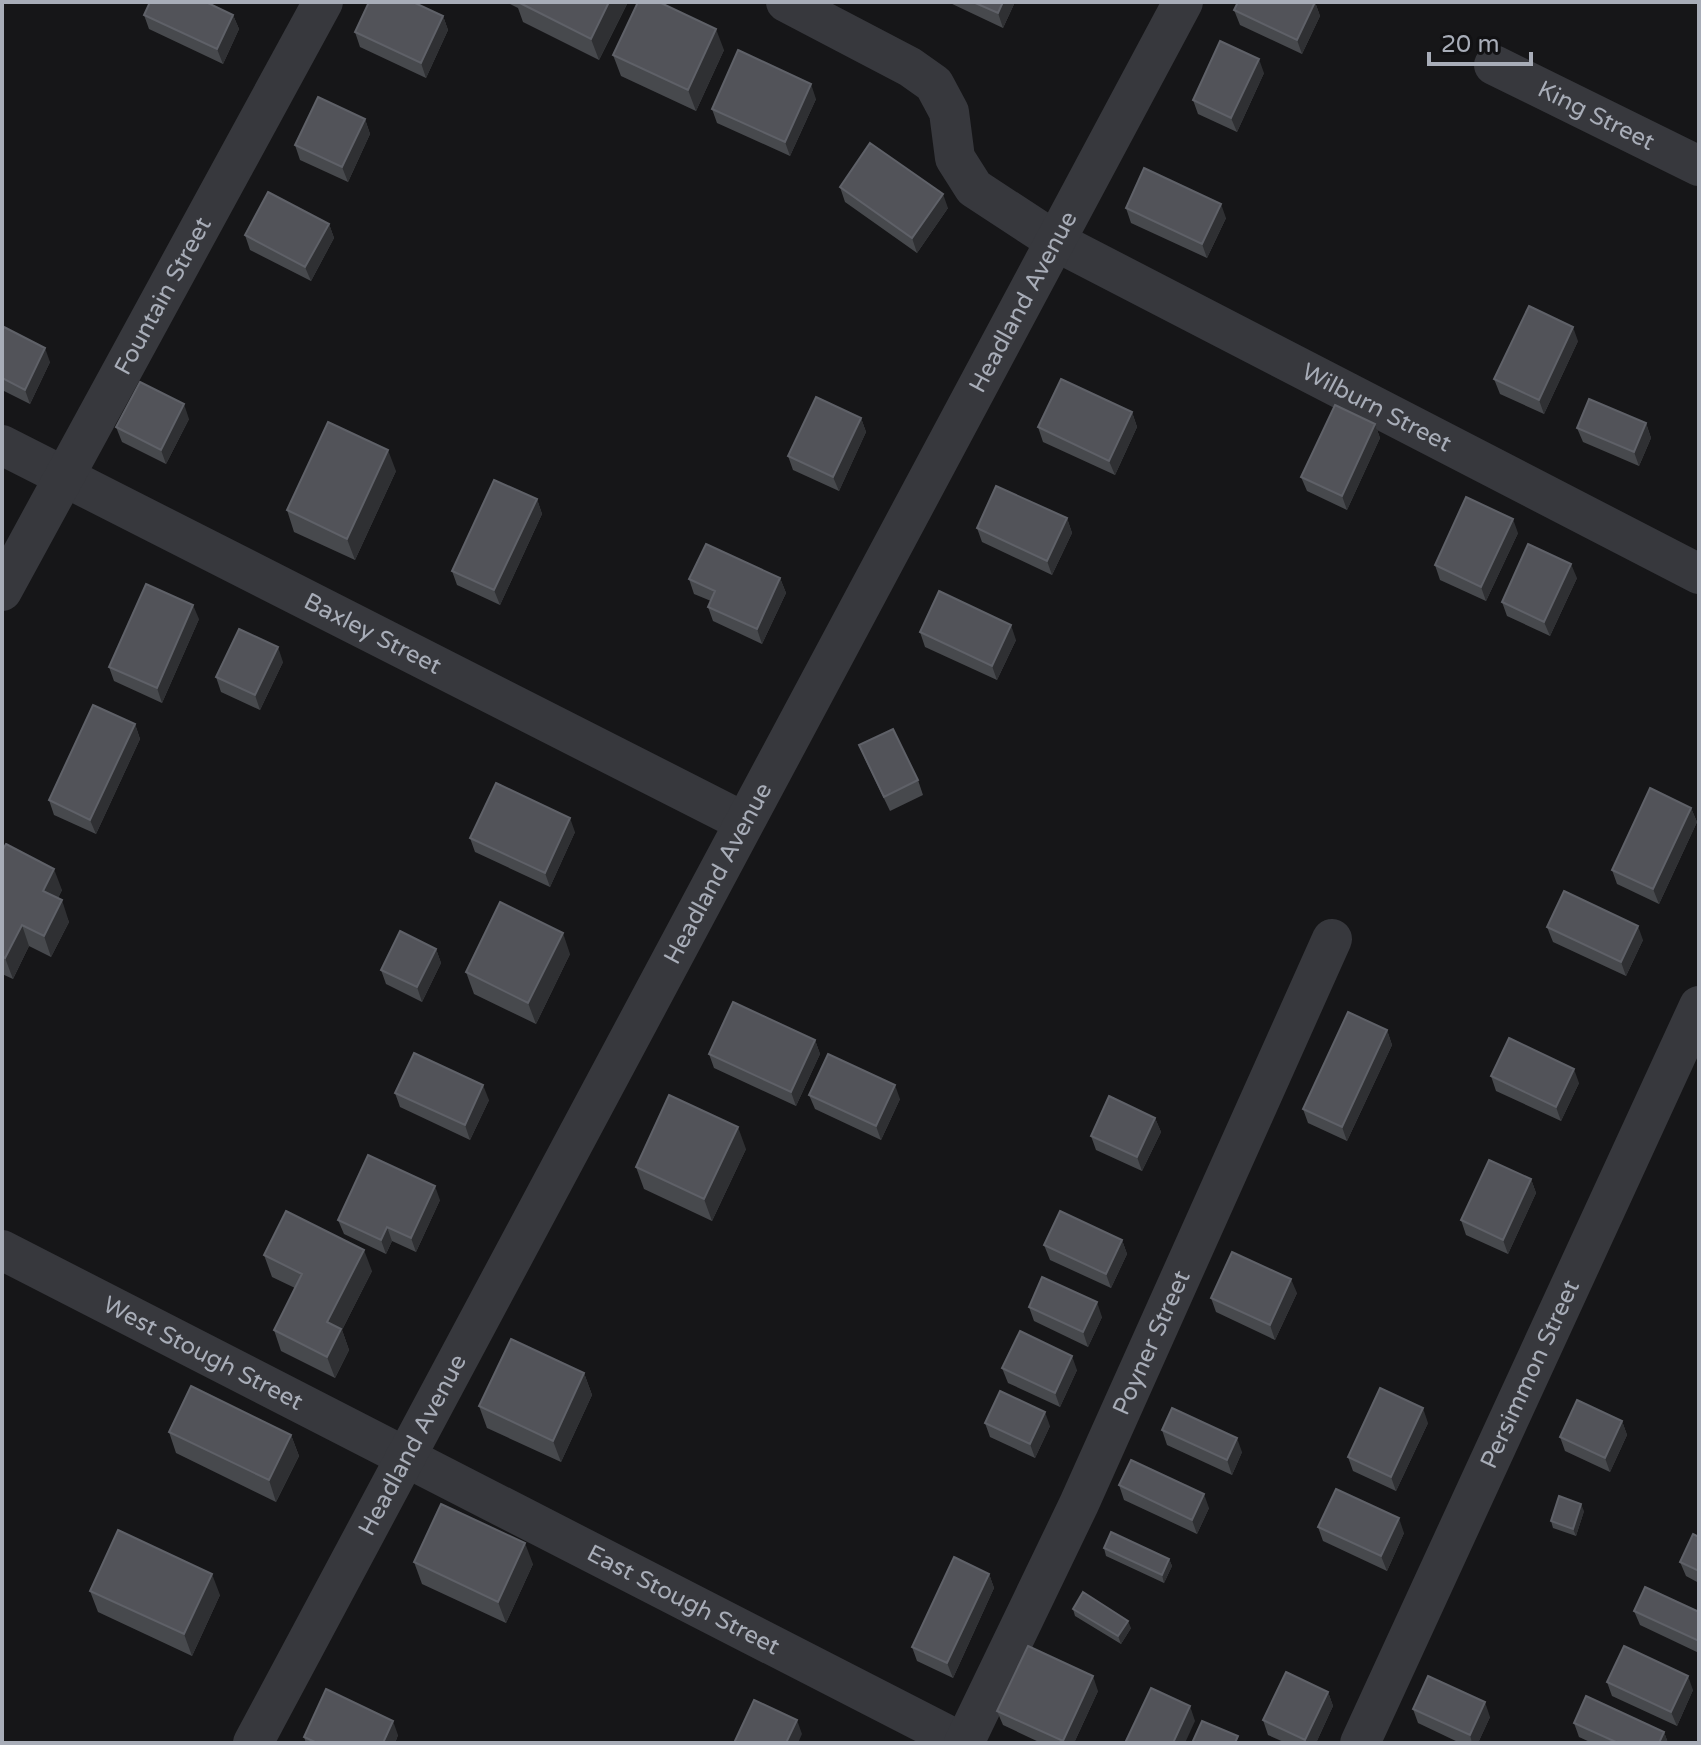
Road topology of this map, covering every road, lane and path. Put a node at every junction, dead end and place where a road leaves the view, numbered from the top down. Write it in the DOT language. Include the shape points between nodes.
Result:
graph roads {
  1 [pos="323,2"];
  2 [pos="786,2"];
  3 [pos="1183,2"];
  4 [pos="1494,65"];
  5 [pos="1699,166"];
  6 [pos="1055,241"];
  7 [pos="2,445"];
  8 [pos="64,477"];
  9 [pos="1699,574"];
  10 [pos="2,591"];
  11 [pos="744,822"];
  12 [pos="1332,939"];
  13 [pos="1699,1006"];
  14 [pos="2,1250"];
  15 [pos="406,1457"];
  16 [pos="253,1743"];
  17 [pos="963,1743"];
  18 [pos="1360,1743"];
  1 -- 8 [label="street, Fountain Street"];
  2 -- 6 [label="street, Wilburn Street" via="934,84 949,112 955,158 974,188"];
  3 -- 6 [label="street, Headland Avenue"];
  4 -- 5 [label="street, King Street"];
  6 -- 9 [label="street, Wilburn Street"];
  6 -- 11 [label="street, Headland Avenue"];
  7 -- 8 [label="street, Baxley Street"];
  8 -- 10 [label="street, Fountain Street"];
  8 -- 11 [label="street, Baxley Street"];
  11 -- 15 [label="street, Headland Avenue"];
  12 -- 17 [label="street, Poyner Street" via="1079,1504"];
  13 -- 18 [label="street, Persimmon Street"];
  14 -- 15 [label="street, West Stough Street"];
  15 -- 16 [label="street, Headland Avenue"];
  15 -- 17 [label="street, East Stough Street"];
}
